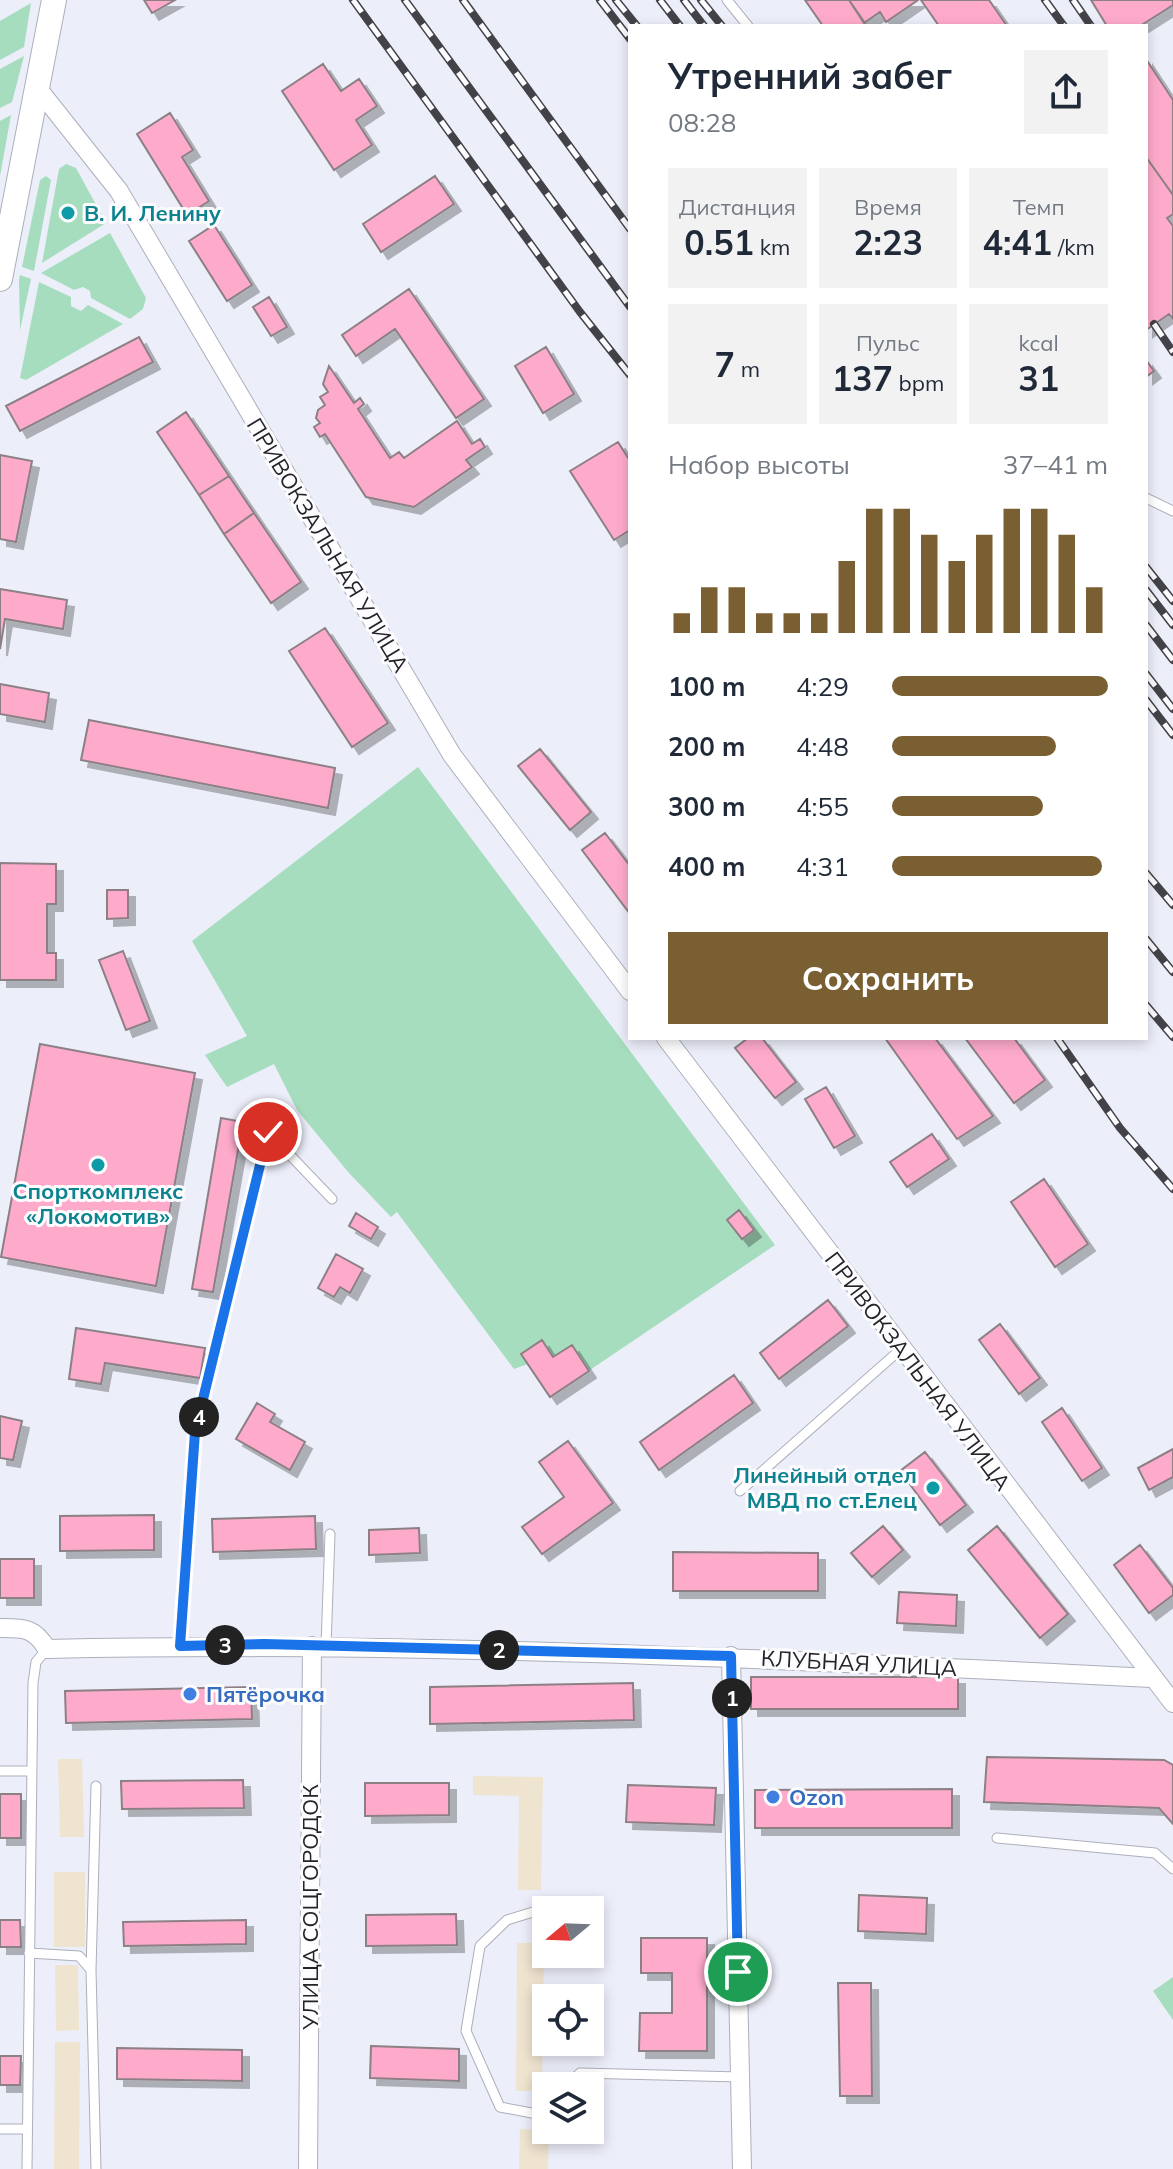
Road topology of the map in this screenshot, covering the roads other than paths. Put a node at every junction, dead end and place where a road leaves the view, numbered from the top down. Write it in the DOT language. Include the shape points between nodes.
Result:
graph roads {
  1 [pos="54,0"];
  2 [pos="727,0"];
  3 [pos="746,24"];
  4 [pos="39,90"];
  5 [pos="0,279"];
  6 [pos="1148,499"];
  7 [pos="1173,511"];
  8 [pos="628,988"];
  9 [pos="668,1040"];
  10 [pos="332,1199"];
  11 [pos="901,1349"];
  12 [pos="740,1491"];
  13 [pos="330,1534"];
  14 [pos="0,1628"];
  15 [pos="180,1646"];
  16 [pos="319,1646"];
  17 [pos="47,1649"];
  18 [pos="731,1656"];
  19 [pos="1151,1678"];
  20 [pos="1173,1703"];
  21 [pos="0,1771"];
  22 [pos="32,1771"];
  23 [pos="96,1786"];
  24 [pos="997,1838"];
  25 [pos="1173,1869"];
  26 [pos="532,1912"];
  27 [pos="29,1953"];
  28 [pos="91,1970"];
  29 [pos="604,2074"];
  30 [pos="740,2077"];
  31 [pos="532,2113"];
  32 [pos="0,2129"];
  33 [pos="25,2129"];
  34 [pos="27,2169"];
  35 [pos="96,2169"];
  36 [pos="308,2169"];
  37 [pos="742,2169"];
  1 -- 4 [label="street"];
  2 -- 3 [label="lane"];
  4 -- 5 [label="street"];
  4 -- 8 [label="street, ПРИВОКЗАЛЬНАЯ УЛИЦА" via="119,191 452,755"];
  6 -- 7 [label="lane"];
  9 -- 11 [label="street, ПРИВОКЗАЛЬНАЯ УЛИЦА"];
  10 -- 15 [label="lane" via="268,1132 195,1432"];
  11 -- 12 [label="lane"];
  11 -- 19 [label="street, ПРИВОКЗАЛЬНАЯ УЛИЦА"];
  13 -- 16 [label="lane"];
  14 -- 17 [label="street" via="28,1628"];
  15 -- 16 [label="street, КЛУБНАЯ УЛИЦА"];
  15 -- 17 [label="street, КЛУБНАЯ УЛИЦА"];
  16 -- 18 [label="street, КЛУБНАЯ УЛИЦА"];
  16 -- 36 [label="street, УЛИЦА СОЦГОРОДОК"];
  17 -- 22 [label="lane" via="36,1662 33,1683"];
  18 -- 19 [label="street, КЛУБНАЯ УЛИЦА"];
  18 -- 30 [label="street"];
  19 -- 20 [label="street, ПРИВОКЗАЛЬНАЯ УЛИЦА"];
  21 -- 22 [label="lane"];
  22 -- 27 [label="lane"];
  23 -- 28 [label="lane"];
  24 -- 25 [label="lane" via="1155,1853"];
  26 -- 31 [label="lane" via="507,1920 480,1946 466,2031 500,2107"];
  27 -- 28 [label="lane" via="79,1956"];
  27 -- 33 [label="lane"];
  28 -- 35 [label="lane"];
  29 -- 30 [label="lane"];
  30 -- 37 [label="street"];
  32 -- 33 [label="lane"];
  33 -- 34 [label="lane"];
}
